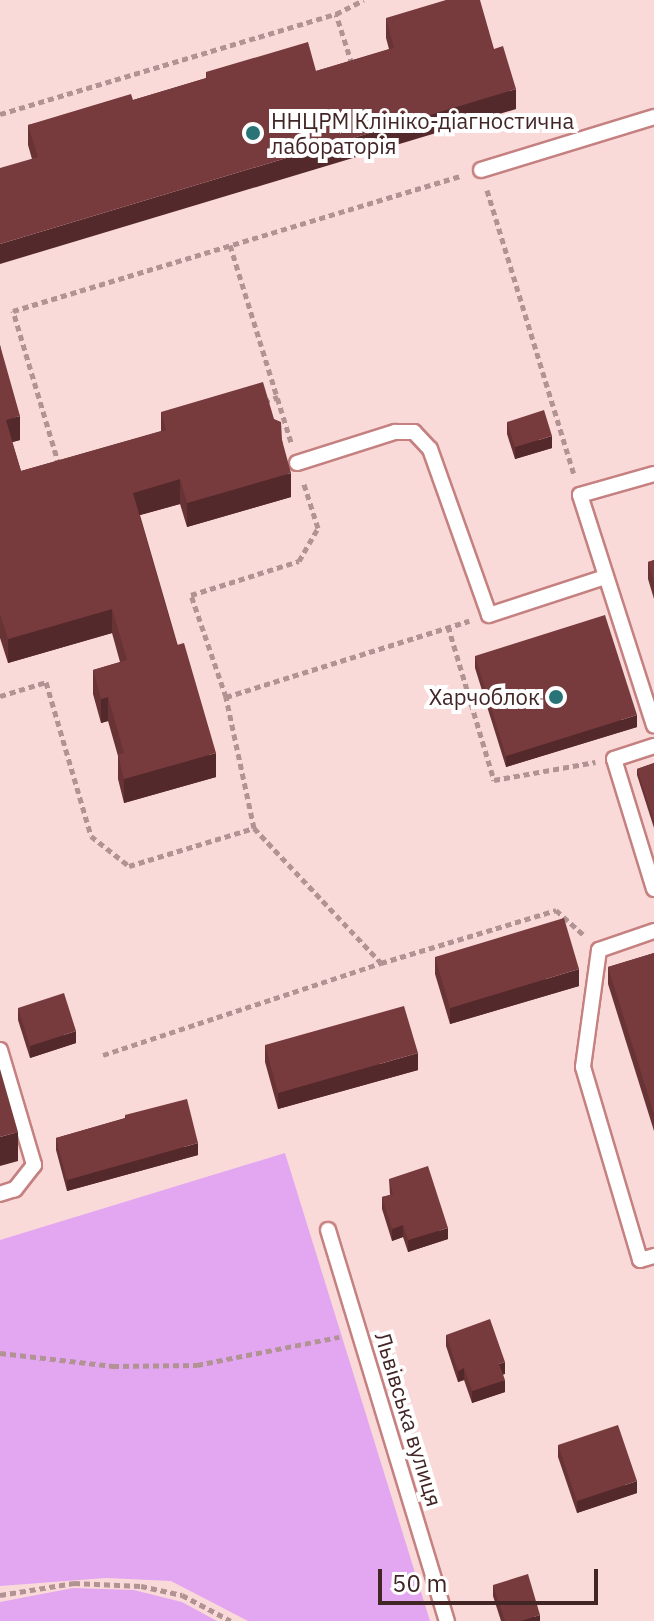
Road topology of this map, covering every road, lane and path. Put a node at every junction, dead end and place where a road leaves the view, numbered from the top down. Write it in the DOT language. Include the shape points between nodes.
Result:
graph roads {
  1 [pos="364,0"];
  2 [pos="336,14"];
  3 [pos="357,79"];
  4 [pos="0,114"];
  5 [pos="654,117"];
  6 [pos="481,170"];
  7 [pos="230,245"];
  8 [pos="278,397"];
  9 [pos="249,406"];
  10 [pos="72,460"];
  11 [pos="297,463"];
  12 [pos="654,474"];
  13 [pos="580,495"];
  14 [pos="605,577"];
  15 [pos="489,615"];
  16 [pos="448,626"];
  17 [pos="0,696"];
  18 [pos="226,697"];
  19 [pos="654,725"];
  20 [pos="654,746"];
  21 [pos="614,759"];
  22 [pos="254,828"];
  23 [pos="654,889"];
  24 [pos="654,931"];
  25 [pos="599,950"];
  26 [pos="381,963"];
  27 [pos="0,1050"];
  28 [pos="103,1055"];
  29 [pos="0,1194"];
  30 [pos="328,1230"];
  31 [pos="654,1256"];
  32 [pos="359,1332"];
  33 [pos="0,1353"];
  34 [pos="0,1595"];
  35 [pos="231,1621"];
  36 [pos="447,1621"];
  1 -- 2 [label="path"];
  2 -- 3 [label="path"];
  2 -- 4 [label="path"];
  5 -- 6 [label="lane"];
  6 -- 7 [label="path"];
  6 -- 13 [label="path"];
  7 -- 8 [label="path"];
  7 -- 10 [label="path" via="13,311 58,465"];
  8 -- 9 [label="path"];
  8 -- 11 [label="path"];
  11 -- 15 [label="lane" via="395,432 414,432 430,449"];
  11 -- 18 [label="path" via="318,528 299,561 191,595"];
  12 -- 13 [label="lane"];
  13 -- 14 [label="lane"];
  14 -- 15 [label="lane"];
  14 -- 19 [label="lane"];
  15 -- 16 [label="path"];
  16 -- 18 [label="path"];
  16 -- 21 [label="path" via="494,780"];
  17 -- 22 [label="path" via="46,682 91,836 129,866"];
  18 -- 22 [label="path"];
  20 -- 21 [label="lane"];
  21 -- 23 [label="lane"];
  22 -- 26 [label="path"];
  24 -- 25 [label="lane"];
  25 -- 26 [label="path" via="556,910"];
  25 -- 31 [label="lane" via="583,1067 640,1260"];
  26 -- 28 [label="path"];
  27 -- 29 [label="lane" via="34,1165 15,1189"];
  30 -- 32 [label="lane, Львівська вулиця"];
  32 -- 33 [label="path" via="197,1365 113,1366"];
  32 -- 36 [label="lane, Львівська вулиця"];
  34 -- 35 [label="path" via="74,1583 141,1586 182,1595"];
}
